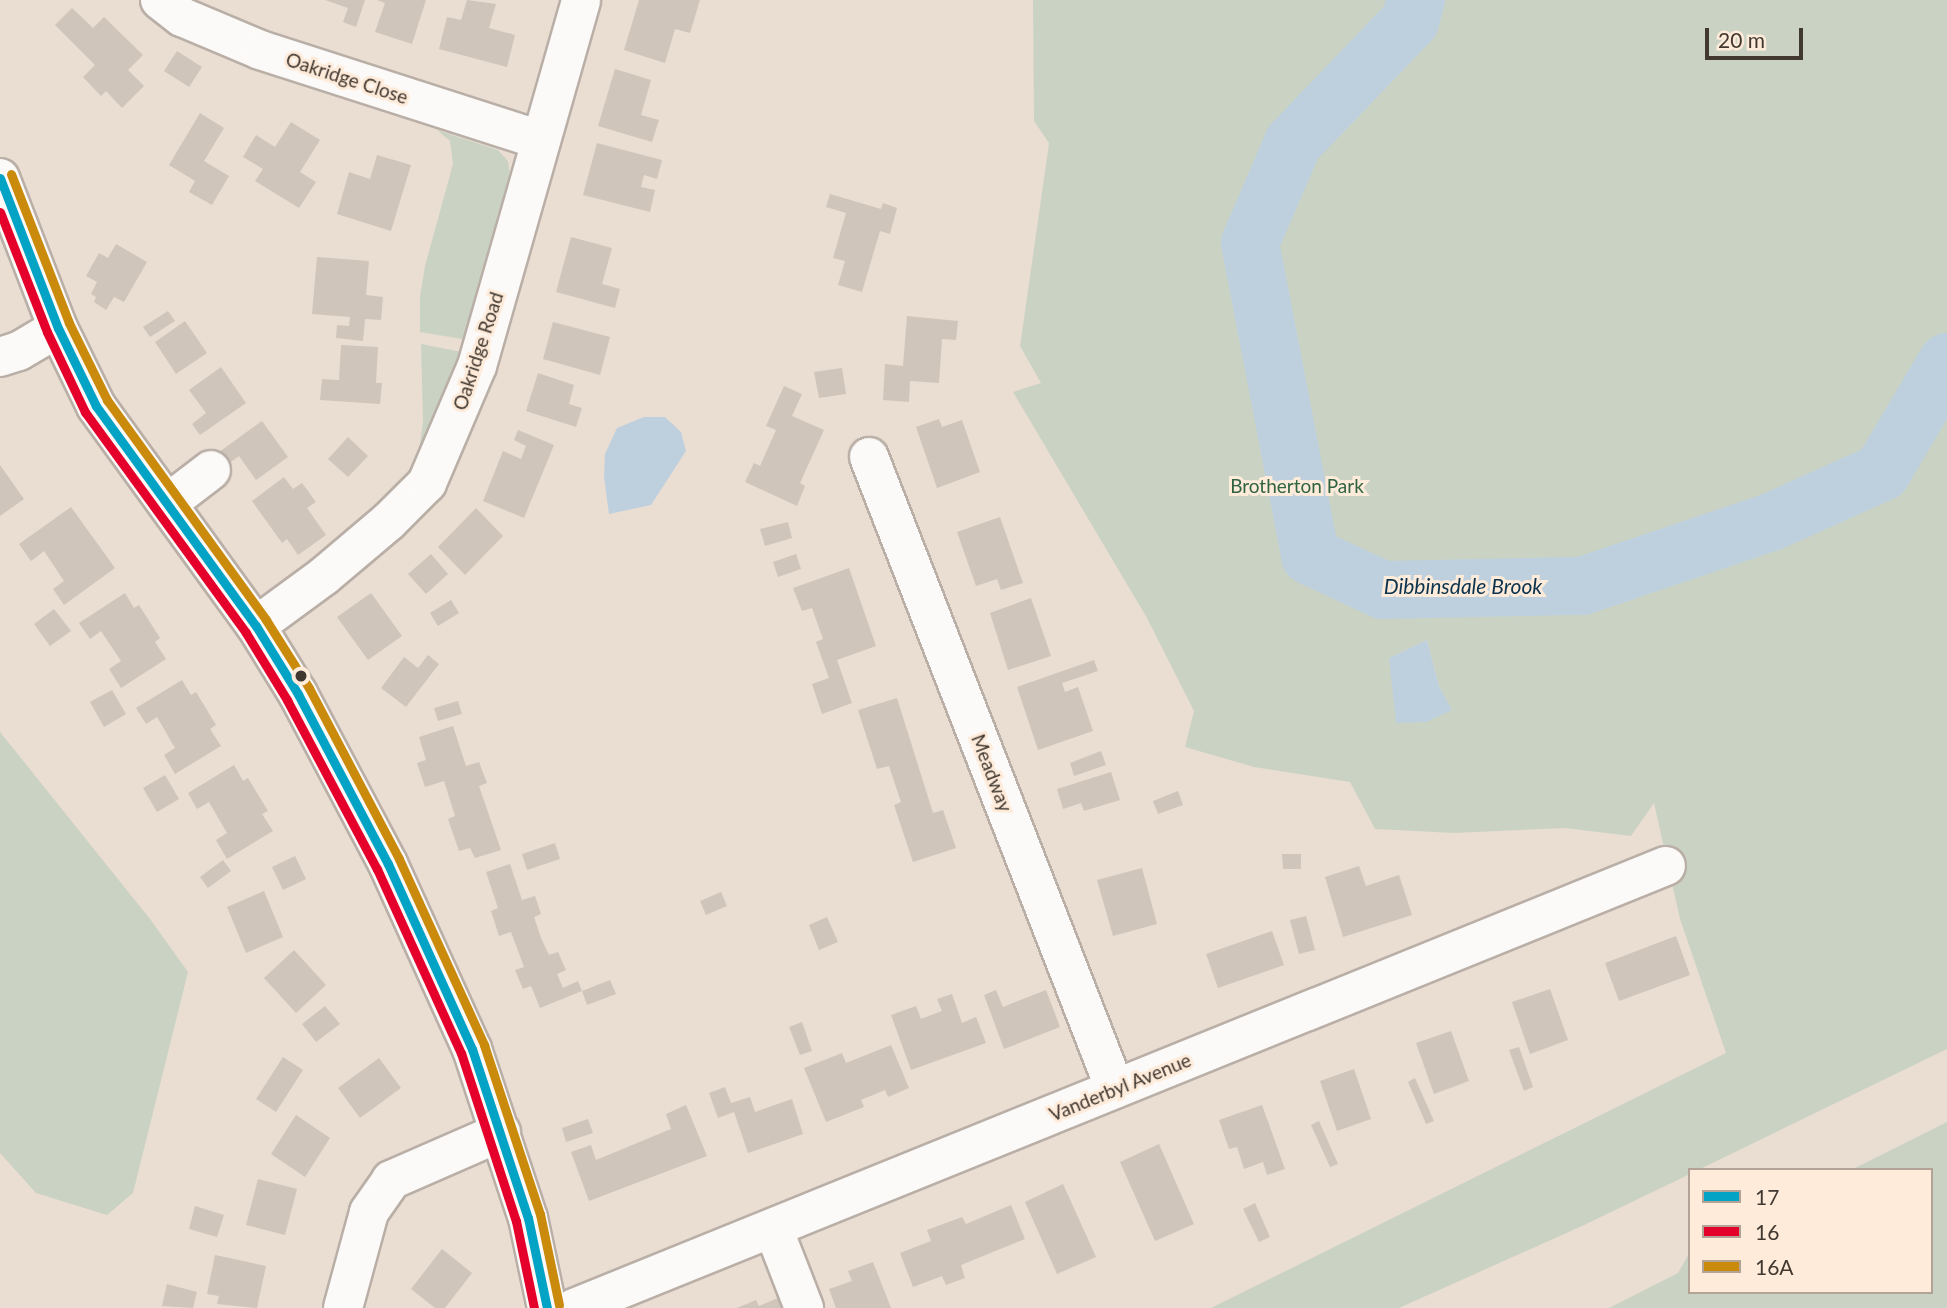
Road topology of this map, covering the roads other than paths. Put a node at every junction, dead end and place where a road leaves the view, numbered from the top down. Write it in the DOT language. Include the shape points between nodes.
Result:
graph roads {
  1 [pos="160,0"];
  2 [pos="581,0"];
  3 [pos="541,139"];
  4 [pos="0,177"];
  5 [pos="58,328"];
  6 [pos="0,357"];
  7 [pos="869,457"];
  8 [pos="211,470"];
  9 [pos="168,503"];
  10 [pos="256,626"];
  11 [pos="1666,866"];
  12 [pos="1115,1089"];
  13 [pos="501,1132"];
  14 [pos="773,1228"];
  15 [pos="343,1308"];
  16 [pos="547,1308"];
  17 [pos="575,1308"];
  18 [pos="804,1308"];
  1 -- 3 [label="street, Oakridge Close" via="182,18 260,50"];
  2 -- 3 [label="street, Oakridge Road"];
  3 -- 10 [label="street, Oakridge Road" via="477,366 427,483 342,560"];
  4 -- 5 [label="street"];
  5 -- 6 [label="street"];
  5 -- 9 [label="street" via="96,405"];
  7 -- 12 [label="street, Meadway"];
  8 -- 9 [label="street"];
  9 -- 10 [label="street"];
  10 -- 13 [label="street" via="298,694 387,863 472,1049"];
  11 -- 12 [label="street, Vanderbyl Avenue"];
  12 -- 14 [label="street, Vanderbyl Avenue"];
  13 -- 15 [label="street" via="391,1180 369,1212"];
  13 -- 16 [label="street" via="528,1218"];
  14 -- 17 [label="street, Vanderbyl Avenue"];
  14 -- 18 [label="street"];
}
